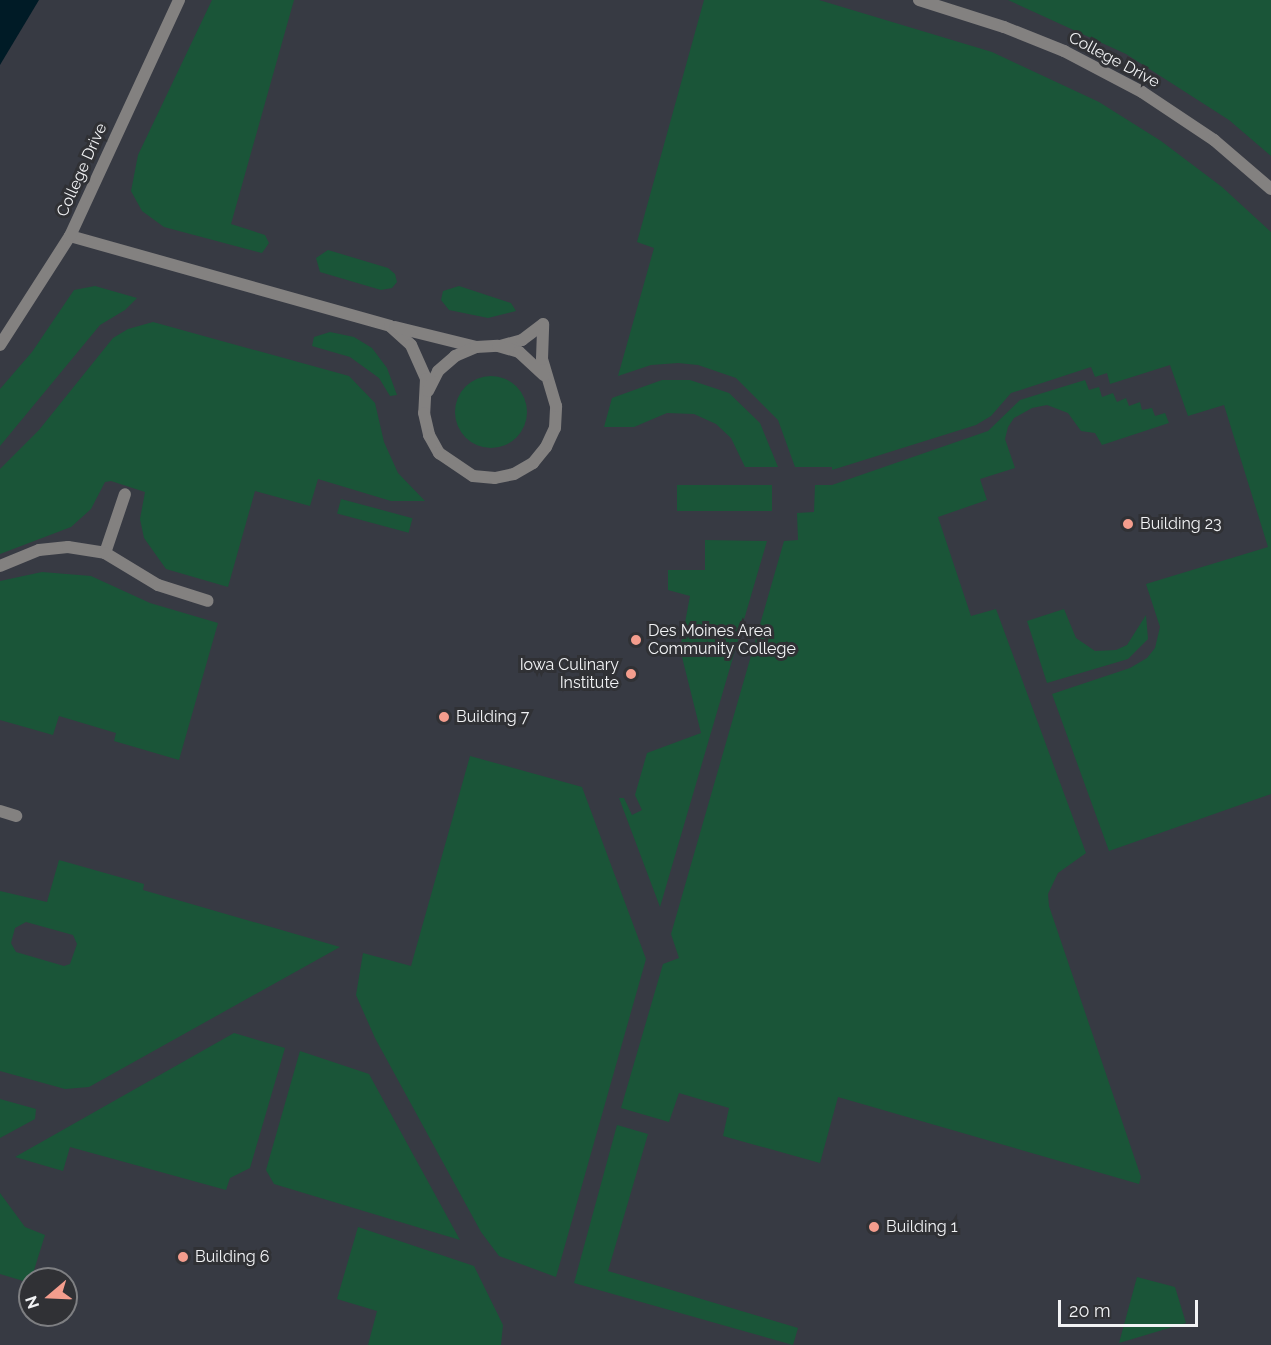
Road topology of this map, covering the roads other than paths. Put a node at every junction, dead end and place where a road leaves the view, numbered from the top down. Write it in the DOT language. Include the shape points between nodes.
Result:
graph roads {
  1 [pos="179,0"];
  2 [pos="919,0"];
  3 [pos="1271,189"];
  4 [pos="70,236"];
  5 [pos="390,326"];
  6 [pos="0,345"];
  7 [pos="498,346"];
  8 [pos="476,347"];
  9 [pos="550,384"];
  10 [pos="428,391"];
  11 [pos="125,494"];
  12 [pos="105,553"];
  13 [pos="0,566"];
  14 [pos="208,601"];
  15 [pos="0,812"];
  16 [pos="16,816"];
  1 -- 4 [label="street, College Drive"];
  2 -- 3 [label="street, College Drive" via="1044,43 1142,92 1214,140"];
  4 -- 5 [label="street"];
  4 -- 6 [label="street, College Drive"];
  5 -- 8 [label="street"];
  5 -- 10 [label="street" via="411,345"];
  7 -- 8 [label="street"];
  7 -- 9 [label="street" via="519,352 538,366"];
  7 -- 9 [label="street" via="522,340 543,324 541,352"];
  8 -- 10 [label="street" via="455,356 438,371"];
  9 -- 10 [label="street" via="556,406 555,428 546,447 533,463 514,474 495,478 473,476 439,453 429,435 424,413"];
  11 -- 12 [label="street"];
  12 -- 13 [label="street" via="68,547 49,549"];
  12 -- 14 [label="street" via="158,585"];
  15 -- 16 [label="street"];
}
